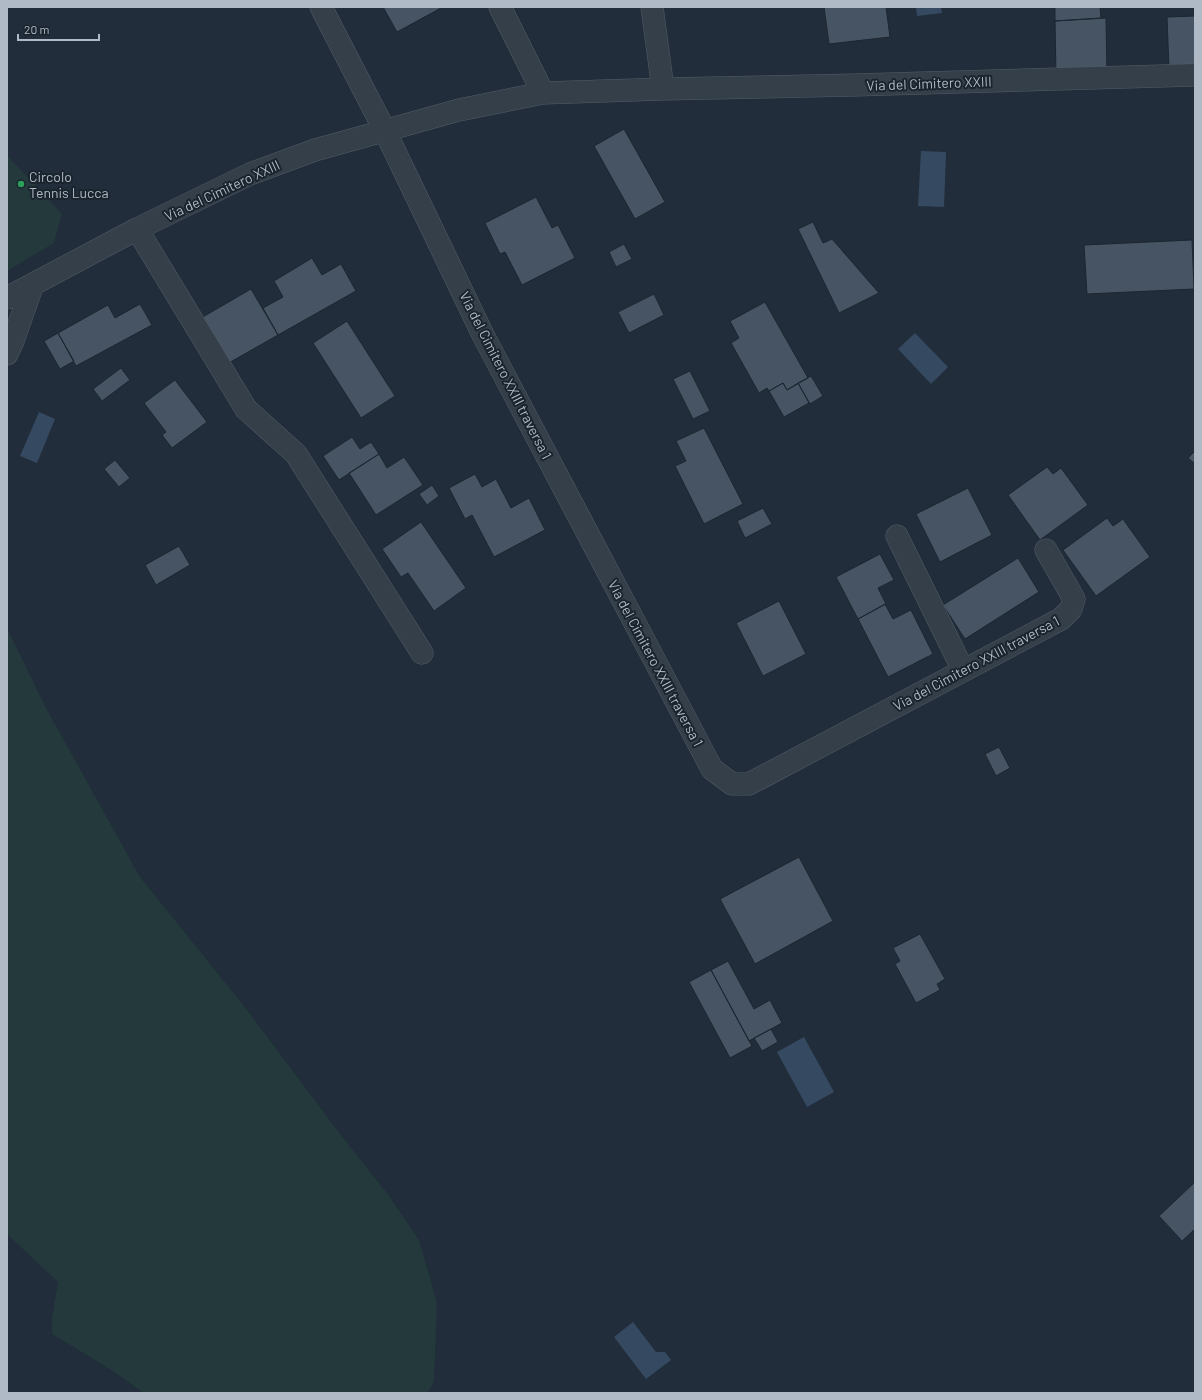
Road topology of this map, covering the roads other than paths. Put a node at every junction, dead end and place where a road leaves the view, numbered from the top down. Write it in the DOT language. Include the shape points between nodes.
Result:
graph roads {
  1 [pos="322,7"];
  2 [pos="500,7"];
  3 [pos="652,7"];
  4 [pos="1195,75"];
  5 [pos="663,89"];
  6 [pos="543,92"];
  7 [pos="385,131"];
  8 [pos="137,229"];
  9 [pos="33,284"];
  10 [pos="7,298"];
  11 [pos="7,354"];
  12 [pos="897,536"];
  13 [pos="1046,550"];
  14 [pos="422,653"];
  15 [pos="963,670"];
  1 -- 7 [label="street, Via del Cimitero XXIII traversa 1"];
  2 -- 6 [label="street"];
  3 -- 5 [label="street"];
  4 -- 5 [label="street, Via del Cimitero XXIII"];
  5 -- 6 [label="street, Via del Cimitero XXIII"];
  6 -- 7 [label="street, Via del Cimitero XXIII" via="459,110"];
  7 -- 8 [label="street, Via del Cimitero XXIII" via="315,150 250,174"];
  7 -- 15 [label="street, Via del Cimitero XXIII traversa 1" via="484,335 712,768 732,784 749,784"];
  8 -- 9 [label="street, Via del Cimitero XXIII"];
  8 -- 14 [label="street" via="246,409 296,454"];
  9 -- 10 [label="street, Via del Cimitero XXIII"];
  9 -- 11 [label="street"];
  12 -- 15 [label="street"];
  13 -- 15 [label="street, Via del Cimitero XXIII traversa 1" via="1074,599 1071,609 1061,619"];
}
